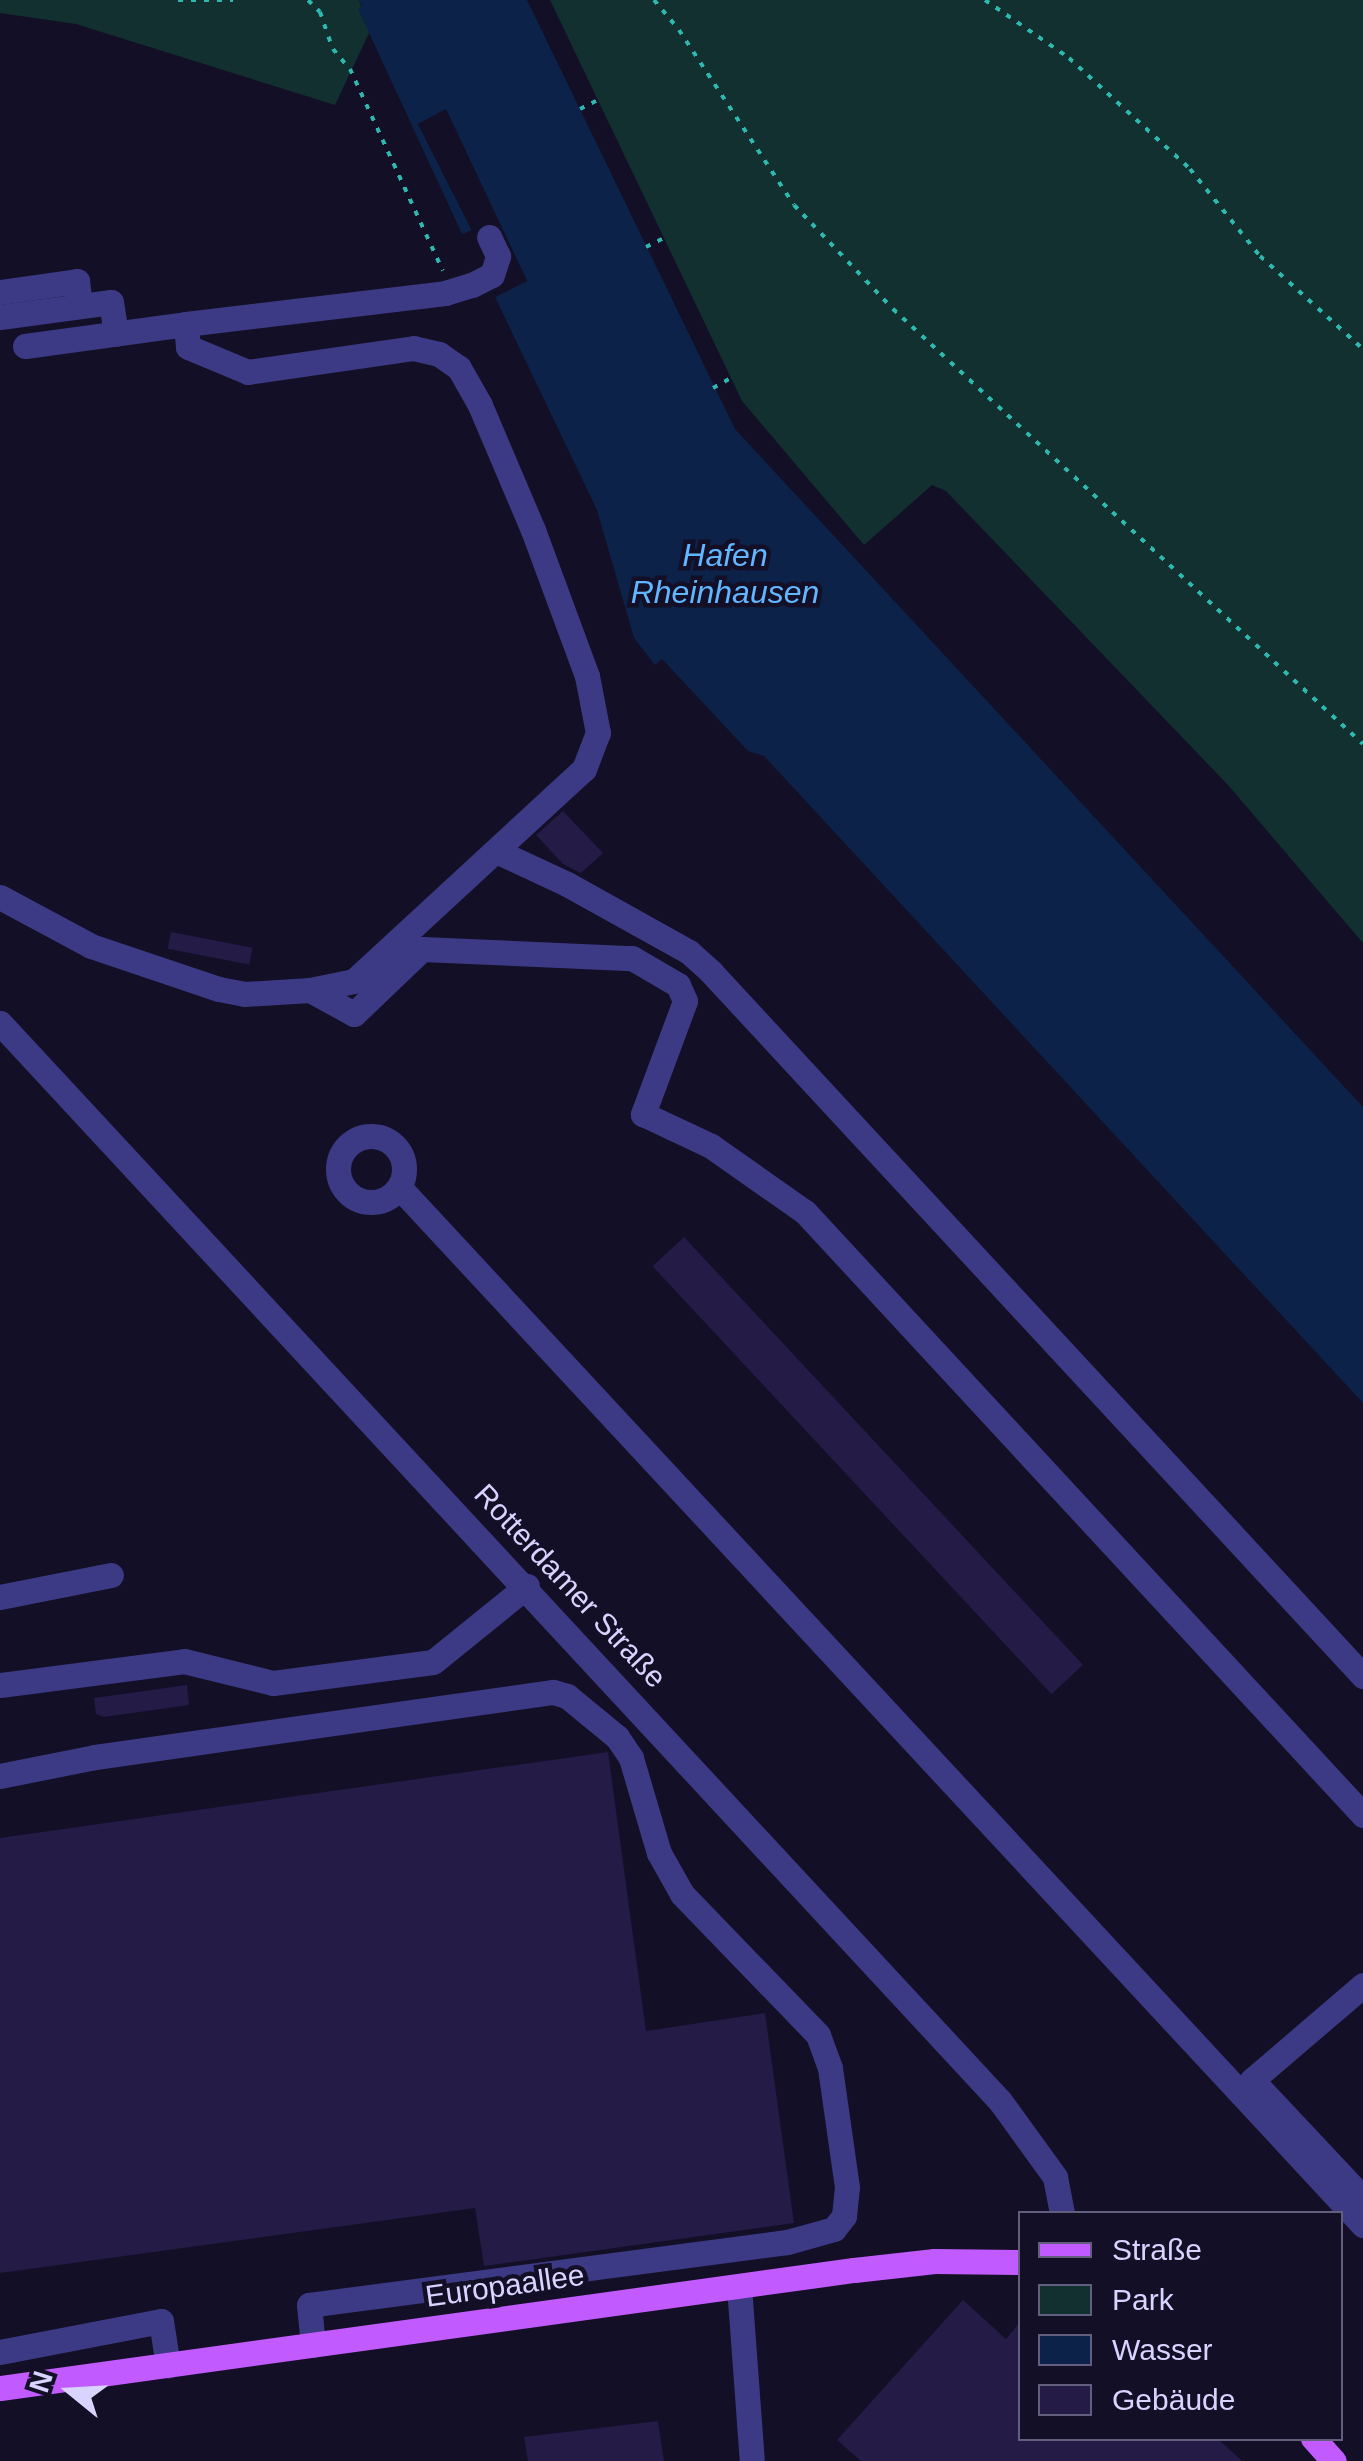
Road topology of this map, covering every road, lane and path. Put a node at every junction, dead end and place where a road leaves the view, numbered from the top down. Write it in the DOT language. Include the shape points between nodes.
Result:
graph roads {
  1 [pos="178,0"];
  2 [pos="233,0"];
  3 [pos="308,0"];
  4 [pos="654,0"];
  5 [pos="985,0"];
  6 [pos="598,100"];
  7 [pos="580,109"];
  8 [pos="490,237"];
  9 [pos="664,238"];
  10 [pos="646,247"];
  11 [pos="0,292"];
  12 [pos="445,292"];
  13 [pos="80,306"];
  14 [pos="0,317"];
  15 [pos="186,324"];
  16 [pos="115,326"];
  17 [pos="24,338"];
  18 [pos="1363,349"];
  19 [pos="731,378"];
  20 [pos="713,388"];
  21 [pos="1363,744"];
  22 [pos="496,852"];
  23 [pos="0,897"];
  24 [pos="310,990"];
  25 [pos="0,1022"];
  26 [pos="400,1188"];
  27 [pos="111,1575"];
  28 [pos="527,1586"];
  29 [pos="0,1598"];
  30 [pos="1363,1676"];
  31 [pos="0,1685"];
  32 [pos="0,1776"];
  33 [pos="1363,1814"];
  34 [pos="1363,1985"];
  35 [pos="1363,2198"];
  36 [pos="1061,2211"];
  37 [pos="1363,2224"];
  38 [pos="1018,2262"];
  39 [pos="739,2286"];
  40 [pos="312,2345"];
  41 [pos="0,2352"];
  42 [pos="168,2365"];
  43 [pos="0,2388"];
  44 [pos="1316,2441"];
  45 [pos="752,2461"];
  46 [pos="1334,2461"];
  1 -- 2 [label="path"];
  3 -- 12 [label="path" via="320,12 332,49 350,68 430,236"];
  4 -- 21 [label="path" via="794,206 868,283"];
  5 -- 18 [label="path" via="1069,58 1190,168 1260,256"];
  6 -- 7 [label="path"];
  8 -- 12 [label="street" via="498,256 492,275"];
  9 -- 10 [label="path"];
  11 -- 13 [label="street" via="77,281"];
  12 -- 15 [label="street"];
  13 -- 14 [label="street"];
  13 -- 16 [label="street" via="111,302"];
  15 -- 16 [label="street"];
  15 -- 22 [label="street" via="188,348 248,372 414,348 439,354 466,378 533,530 597,711 598,733 584,769"];
  16 -- 17 [label="street"];
  19 -- 20 [label="path"];
  22 -- 24 [label="street" via="354,980"];
  22 -- 30 [label="street" via="567,884 688,952 710,972"];
  23 -- 24 [label="street" via="91,946 219,989"];
  24 -- 33 [label="street" via="354,1014 422,949 632,958 678,984 685,1001 643,1114 711,1146 805,1212"];
  25 -- 28 [label="street, Rotterdamer Straße"];
  26 -- 37 [label="street"];
  27 -- 29 [label="street"];
  28 -- 31 [label="street" via="433,1662 273,1684 184,1661"];
  28 -- 36 [label="street, Rotterdamer Straße" via="1000,2101 1054,2177"];
  32 -- 40 [label="street" via="553,1692 566,1696 617,1737 630,1758 659,1853 682,1894 808,2022 826,2052 847,2187 844,2216 834,2228 787,2242 308,2305"];
  34 -- 35 [label="street" via="1252,2080"];
  38 -- 39 [label="main road, Europaallee" via="934,2260"];
  39 -- 40 [label="main road, Europaallee"];
  39 -- 45 [label="street"];
  40 -- 42 [label="main road, Europaallee"];
  41 -- 42 [label="street" via="162,2320"];
  42 -- 43 [label="main road, Europaallee"];
  44 -- 46 [label="main road"];
}
